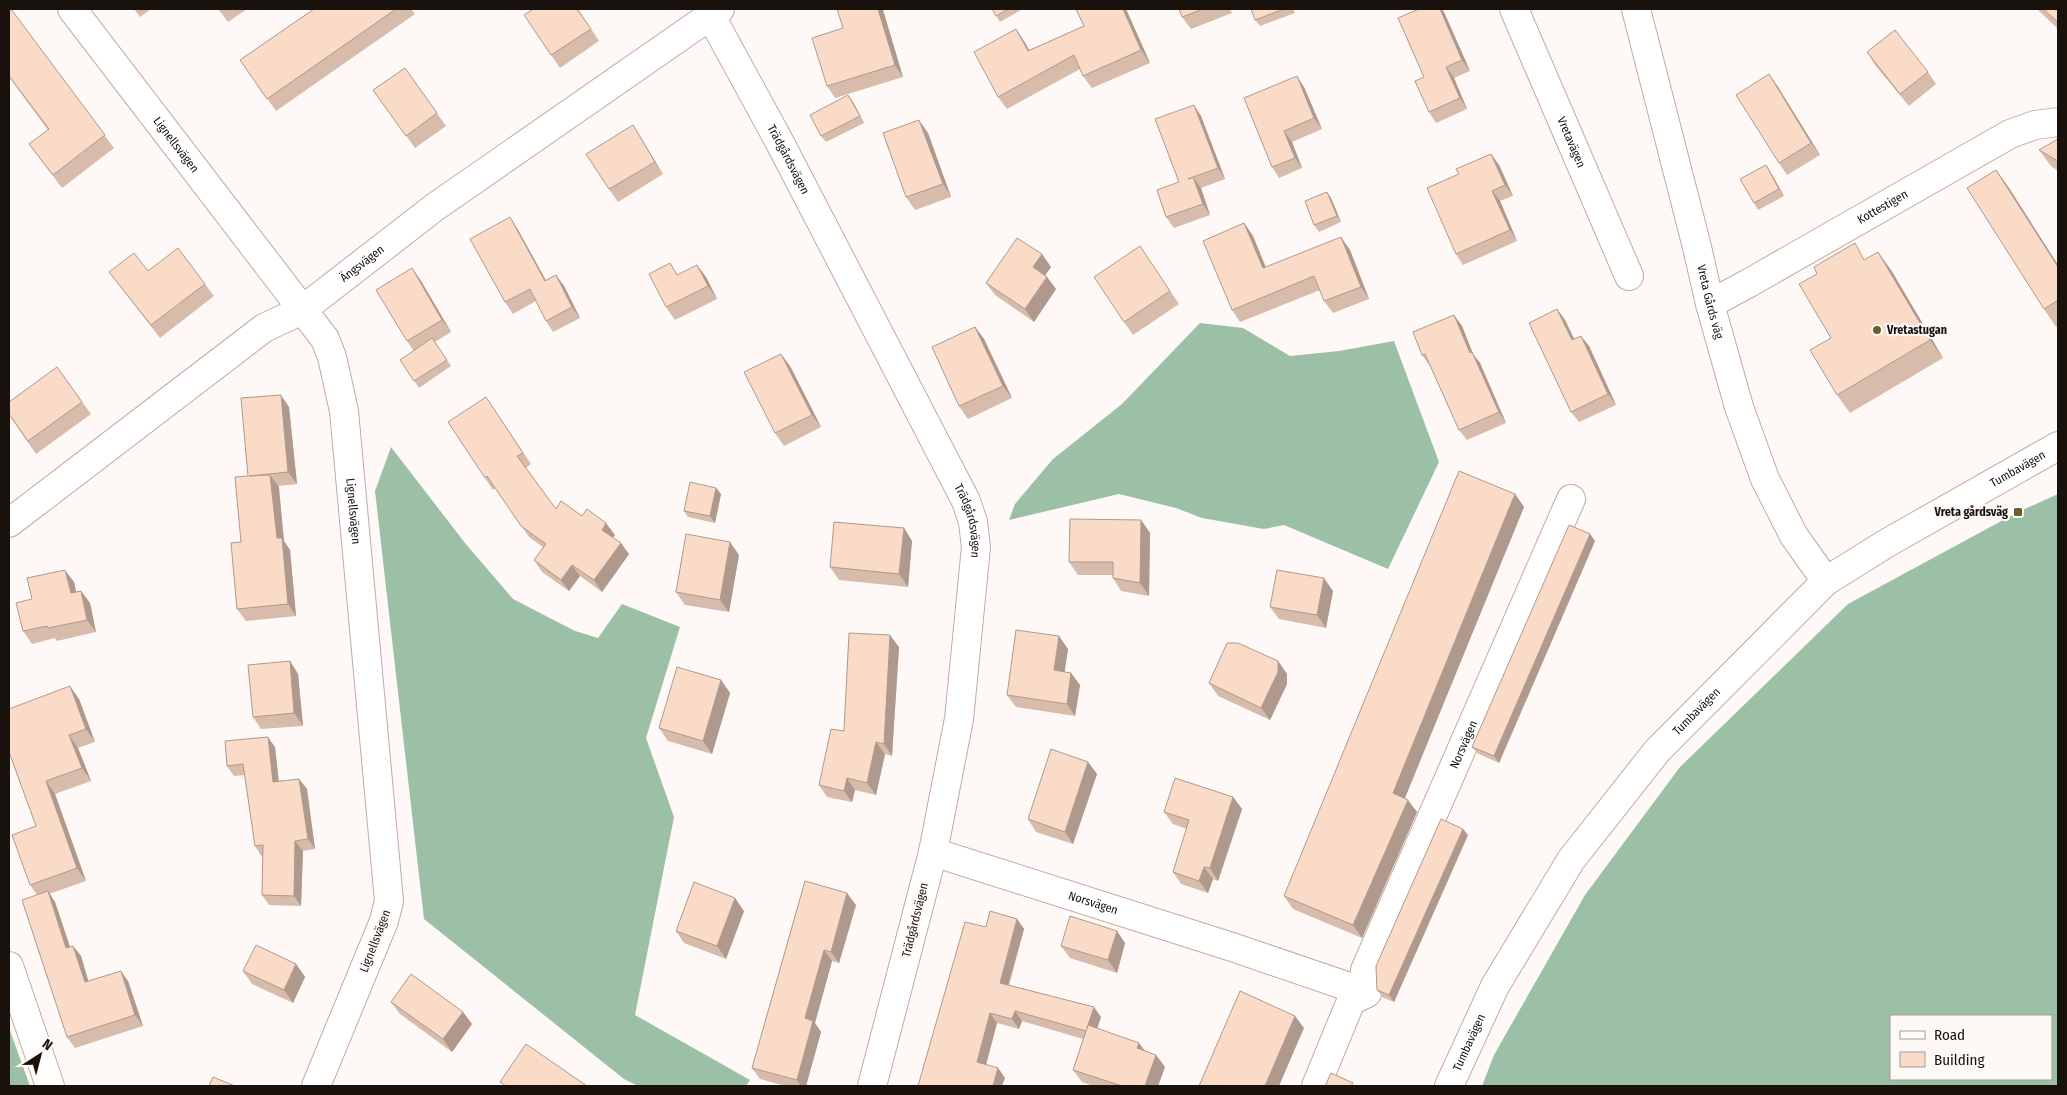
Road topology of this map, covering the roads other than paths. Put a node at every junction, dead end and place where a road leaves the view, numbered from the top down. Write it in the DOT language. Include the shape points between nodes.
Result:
graph roads {
  1 [pos="72,9"];
  2 [pos="1514,9"];
  3 [pos="1636,9"];
  4 [pos="712,11"];
  5 [pos="2058,122"];
  6 [pos="1629,276"];
  7 [pos="1710,304"];
  8 [pos="302,310"];
  9 [pos="2058,446"];
  10 [pos="1571,499"];
  11 [pos="9,523"];
  12 [pos="1826,580"];
  13 [pos="933,852"];
  14 [pos="9,966"];
  15 [pos="1367,993"];
  16 [pos="50,1086"];
  17 [pos="316,1086"];
  18 [pos="872,1086"];
  19 [pos="1316,1086"];
  20 [pos="1449,1086"];
  1 -- 8 [label="street, Lignellsvägen"];
  2 -- 6 [label="street, Vretavägen"];
  3 -- 7 [label="street, Vreta Gårds väg"];
  4 -- 8 [label="street, Ängsvägen" via="435,207"];
  4 -- 13 [label="street, Trädgårdsvägen" via="966,501 973,522 976,547 959,719"];
  5 -- 7 [label="street, Kottestigen" via="2035,125 2010,134"];
  7 -- 12 [label="street, Vreta Gårds väg" via="1739,407 1766,479 1794,536"];
  8 -- 11 [label="street, Ängsvägen" via="264,328"];
  8 -- 17 [label="street, Lignellsvägen" via="325,339 344,411 389,901 384,921"];
  9 -- 12 [label="street, Tumbavägen"];
  10 -- 15 [label="street, Norsvägen" via="1365,970"];
  12 -- 20 [label="street, Tumbavägen" via="1657,752 1571,860 1495,986"];
  13 -- 15 [label="street, Norsvägen"];
  13 -- 18 [label="street, Trädgårdsvägen"];
  14 -- 16 [label="street"];
  15 -- 19 [label="street" via="1351,1001"];
}
